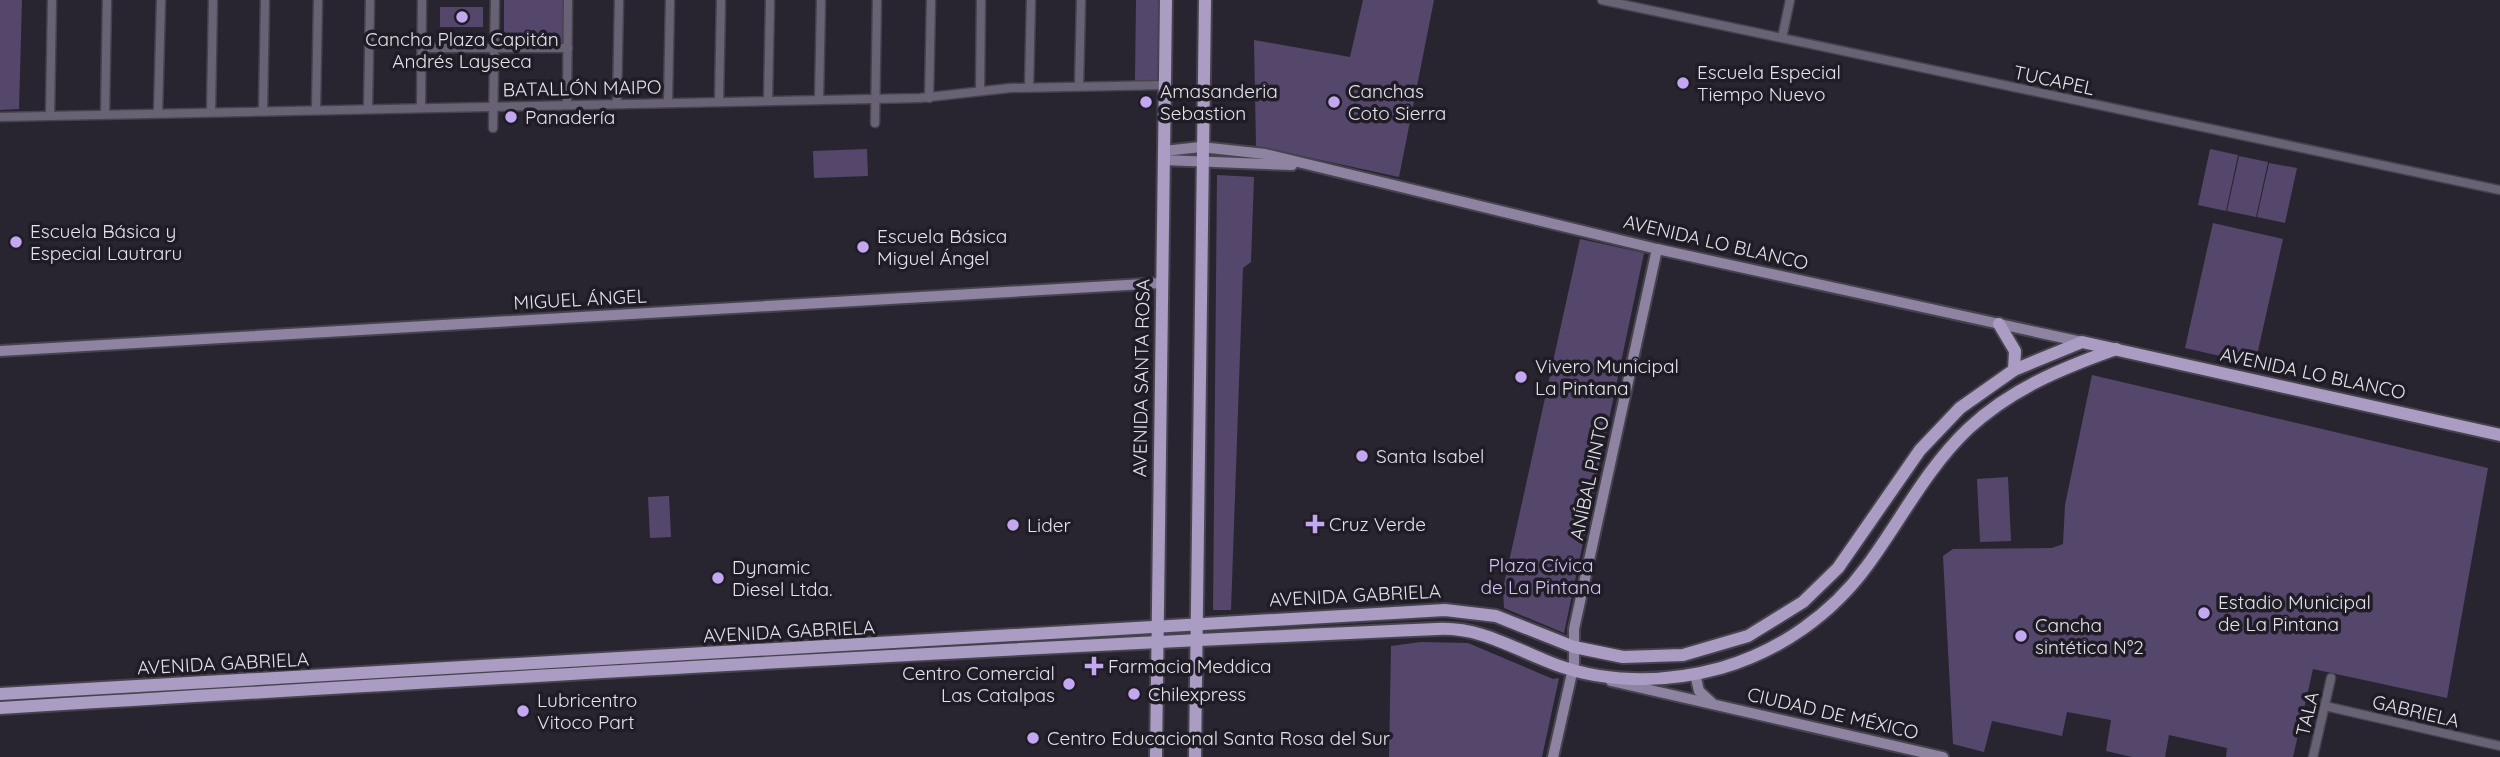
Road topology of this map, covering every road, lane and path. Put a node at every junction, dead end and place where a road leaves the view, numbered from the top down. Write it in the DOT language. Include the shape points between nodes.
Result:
graph roads {
  1 [pos="52,0"];
  2 [pos="107,0"];
  3 [pos="161,0"];
  4 [pos="213,0"];
  5 [pos="265,0"];
  6 [pos="318,0"];
  7 [pos="370,0"];
  8 [pos="422,0"];
  9 [pos="495,0"];
  10 [pos="568,0"];
  11 [pos="619,0"];
  12 [pos="670,0"];
  13 [pos="721,0"];
  14 [pos="770,0"];
  15 [pos="821,0"];
  16 [pos="877,0"];
  17 [pos="931,0"];
  18 [pos="981,0"];
  19 [pos="1031,0"];
  20 [pos="1081,0"];
  21 [pos="1166,0"];
  22 [pos="1205,0"];
  23 [pos="1602,0"];
  24 [pos="1790,0"];
  25 [pos="1782,38"];
  26 [pos="422,48"];
  27 [pos="494,48"];
  28 [pos="568,48"];
  29 [pos="1165,85"];
  30 [pos="1079,86"];
  31 [pos="1029,87"];
  32 [pos="980,90"];
  33 [pos="929,97"];
  34 [pos="875,99"];
  35 [pos="768,100"];
  36 [pos="819,100"];
  37 [pos="719,101"];
  38 [pos="668,102"];
  39 [pos="567,103"];
  40 [pos="617,103"];
  41 [pos="494,105"];
  42 [pos="421,106"];
  43 [pos="368,108"];
  44 [pos="316,109"];
  45 [pos="263,110"];
  46 [pos="211,111"];
  47 [pos="158,113"];
  48 [pos="105,114"];
  49 [pos="50,116"];
  50 [pos="0,117"];
  51 [pos="874,122"];
  52 [pos="493,128"];
  53 [pos="1201,147"];
  54 [pos="1247,151"];
  55 [pos="1163,155"];
  56 [pos="1201,163"];
  57 [pos="1247,166"];
  58 [pos="1309,167"];
  59 [pos="2500,190"];
  60 [pos="1657,248"];
  61 [pos="1161,283"];
  62 [pos="1999,324"];
  63 [pos="2082,342"];
  64 [pos="2117,349"];
  65 [pos="0,351"];
  66 [pos="2014,370"];
  67 [pos="2500,435"];
  68 [pos="1882,506"];
  69 [pos="1900,517"];
  70 [pos="1195,624"];
  71 [pos="1156,626"];
  72 [pos="1196,642"];
  73 [pos="1157,643"];
  74 [pos="1574,648"];
  75 [pos="1683,655"];
  76 [pos="1572,671"];
  77 [pos="1695,674"];
  78 [pos="1602,677"];
  79 [pos="2331,678"];
  80 [pos="0,694"];
  81 [pos="1715,704"];
  82 [pos="2325,706"];
  83 [pos="0,708"];
  84 [pos="2500,746"];
  85 [pos="1156,757"];
  86 [pos="1195,757"];
  87 [pos="1553,757"];
  88 [pos="1943,757"];
  89 [pos="2313,757"];
  1 -- 49 [label="street"];
  2 -- 48 [label="street"];
  3 -- 47 [label="street"];
  4 -- 46 [label="street"];
  5 -- 45 [label="street"];
  6 -- 44 [label="street"];
  7 -- 43 [label="street"];
  8 -- 26 [label="street"];
  9 -- 27 [label="street"];
  10 -- 28 [label="street"];
  11 -- 40 [label="street"];
  12 -- 38 [label="street"];
  13 -- 37 [label="street"];
  14 -- 35 [label="street"];
  15 -- 36 [label="street"];
  16 -- 34 [label="street"];
  17 -- 33 [label="street"];
  18 -- 32 [label="street"];
  19 -- 31 [label="street"];
  20 -- 30 [label="street"];
  21 -- 29 [label="main road, AVENIDA SANTA ROSA"];
  22 -- 53 [label="main road"];
  23 -- 25 [label="street, TUCAPEL"];
  24 -- 25 [label="street"];
  25 -- 59 [label="street, TUCAPEL"];
  26 -- 27 [label="street"];
  26 -- 42 [label="street"];
  27 -- 28 [label="street"];
  27 -- 41 [label="street"];
  28 -- 39 [label="street"];
  29 -- 30 [label="street, BATALLÓN MAIPO"];
  29 -- 55 [label="main road, AVENIDA SANTA ROSA"];
  30 -- 31 [label="street, BATALLÓN MAIPO"];
  31 -- 32 [label="street, BATALLÓN MAIPO"];
  32 -- 33 [label="street, BATALLÓN MAIPO"];
  33 -- 34 [label="street, BATALLÓN MAIPO"];
  34 -- 36 [label="street, BATALLÓN MAIPO"];
  34 -- 51 [label="street"];
  35 -- 36 [label="street, BATALLÓN MAIPO"];
  35 -- 37 [label="street, BATALLÓN MAIPO"];
  37 -- 38 [label="street, BATALLÓN MAIPO"];
  38 -- 40 [label="street, BATALLÓN MAIPO"];
  39 -- 40 [label="street, BATALLÓN MAIPO"];
  39 -- 41 [label="street, BATALLÓN MAIPO"];
  41 -- 42 [label="street, BATALLÓN MAIPO"];
  41 -- 52 [label="street"];
  42 -- 43 [label="street, BATALLÓN MAIPO"];
  43 -- 44 [label="street, BATALLÓN MAIPO"];
  44 -- 45 [label="street, BATALLÓN MAIPO"];
  45 -- 46 [label="street, BATALLÓN MAIPO"];
  46 -- 47 [label="street, BATALLÓN MAIPO"];
  47 -- 48 [label="street, BATALLÓN MAIPO"];
  48 -- 49 [label="street, BATALLÓN MAIPO"];
  49 -- 50 [label="street, BATALLÓN MAIPO"];
  53 -- 54 [label="street, AVENIDA LO BLANCO"];
  53 -- 55 [label="street, AVENIDA LO BLANCO"];
  53 -- 56 [label="main road"];
  54 -- 57 [label="street"];
  54 -- 58 [label="street, AVENIDA LO BLANCO"];
  55 -- 56 [label="street, AVENIDA LO BLANCO"];
  55 -- 61 [label="main road, AVENIDA SANTA ROSA"];
  56 -- 57 [label="street, AVENIDA LO BLANCO"];
  56 -- 70 [label="main road"];
  57 -- 58 [label="street, AVENIDA LO BLANCO"];
  58 -- 60 [label="street, AVENIDA LO BLANCO"];
  60 -- 62 [label="street, AVENIDA LO BLANCO"];
  60 -- 74 [label="street, ANÍBAL PINTO" via="1574,629"];
  61 -- 65 [label="street, MIGUEL ÁNGEL"];
  61 -- 71 [label="main road, AVENIDA SANTA ROSA"];
  62 -- 63 [label="street, AVENIDA LO BLANCO"];
  62 -- 66 [label="main road" via="2015,351"];
  63 -- 64 [label="main road, AVENIDA LO BLANCO"];
  63 -- 66 [label="main road, AVENIDA GABRIELA"];
  64 -- 67 [label="main road, AVENIDA LO BLANCO"];
  64 -- 69 [label="main road, AVENIDA GABRIELA" via="2013,394 1968,429 1934,467"];
  66 -- 68 [label="main road, AVENIDA GABRIELA" via="1975,396 1933,435"];
  68 -- 69 [label="main road"];
  68 -- 75 [label="main road, AVENIDA GABRIELA" via="1844,561 1802,602 1748,636"];
  69 -- 77 [label="main road, AVENIDA GABRIELA" via="1856,580 1818,618 1767,650"];
  70 -- 71 [label="main road, AVENIDA GABRIELA"];
  70 -- 72 [label="main road"];
  70 -- 74 [label="main road, AVENIDA GABRIELA" via="1471,611 1504,618"];
  71 -- 73 [label="main road, AVENIDA SANTA ROSA"];
  71 -- 80 [label="main road, AVENIDA GABRIELA"];
  72 -- 73 [label="main road, AVENIDA GABRIELA"];
  72 -- 76 [label="main road, AVENIDA GABRIELA" via="1460,629 1487,634"];
  72 -- 86 [label="main road"];
  73 -- 83 [label="main road, AVENIDA GABRIELA" via="1021,647"];
  73 -- 85 [label="main road, AVENIDA SANTA ROSA"];
  74 -- 75 [label="main road, AVENIDA GABRIELA" via="1623,657"];
  74 -- 76 [label="street, ANÍBAL PINTO"];
  75 -- 77 [label="main road"];
  76 -- 78 [label="main road, AVENIDA GABRIELA"];
  76 -- 87 [label="street, ANÍBAL PINTO"];
  77 -- 78 [label="main road, AVENIDA GABRIELA" via="1650,679"];
  77 -- 81 [label="street" via="1703,696"];
  78 -- 81 [label="street, CIUDAD DE MÉXICO"];
  79 -- 82 [label="street, TALA"];
  81 -- 88 [label="street, CIUDAD DE MÉXICO"];
  82 -- 84 [label="street, GABRIELA"];
  82 -- 89 [label="street, TALA"];
}
